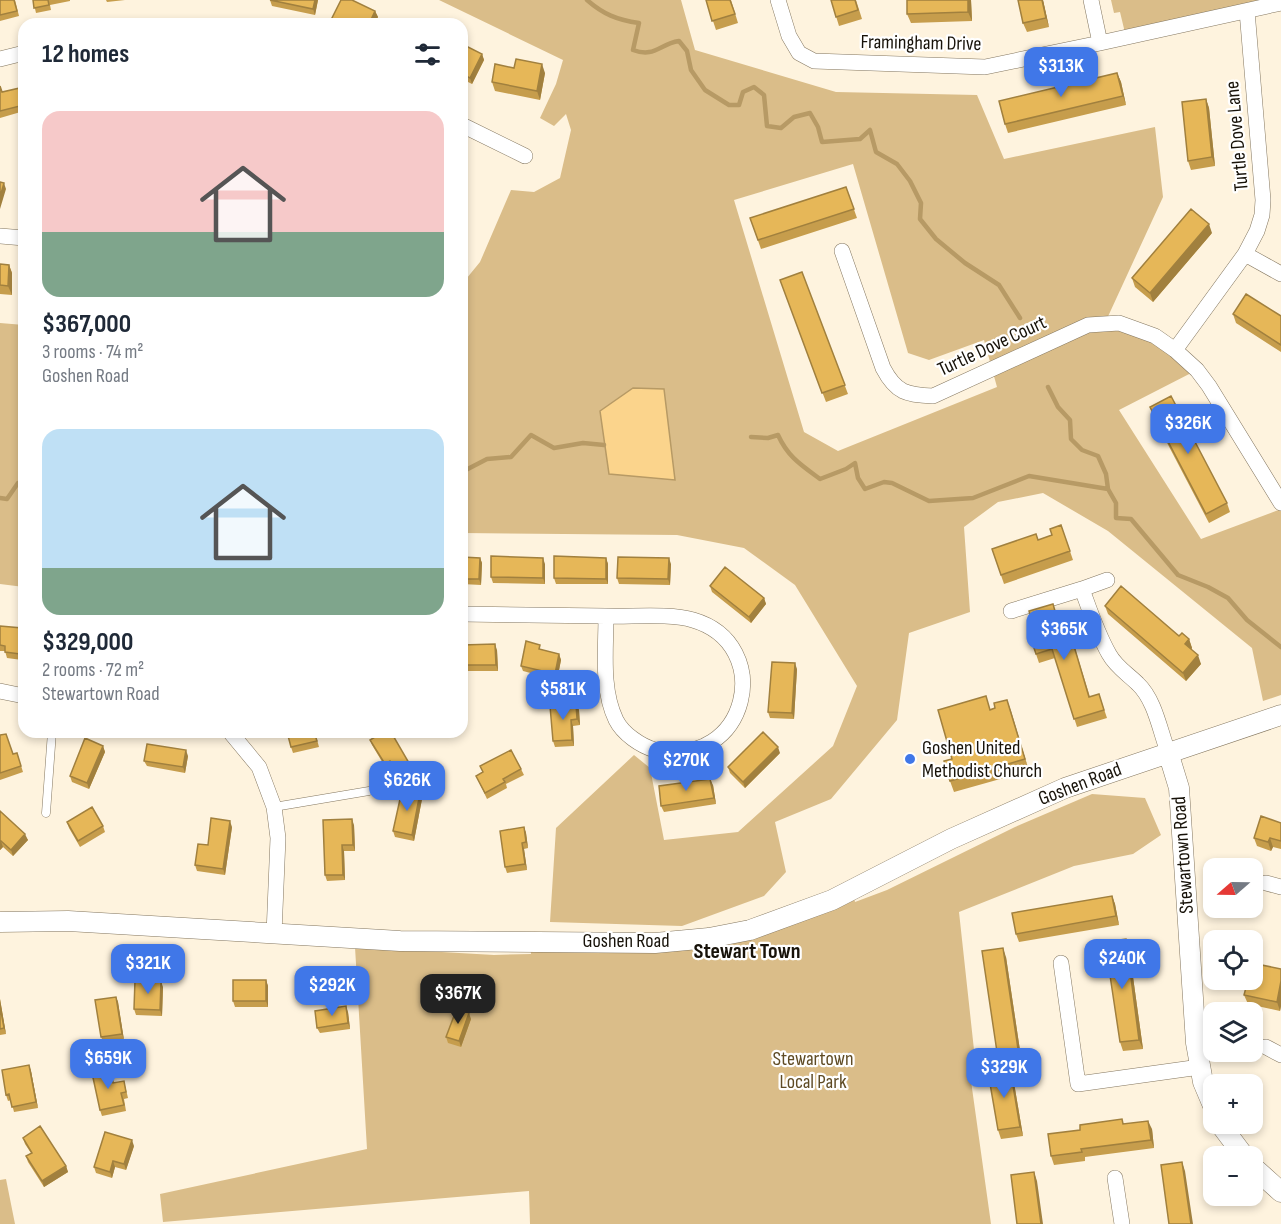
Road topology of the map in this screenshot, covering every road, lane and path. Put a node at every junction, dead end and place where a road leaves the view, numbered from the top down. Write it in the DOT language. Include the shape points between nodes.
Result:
graph roads {
  1 [pos="778,0"];
  2 [pos="1091,0"];
  3 [pos="1281,3"];
  4 [pos="1246,11"];
  5 [pos="1100,43"];
  6 [pos="18,54"];
  7 [pos="0,59"];
  8 [pos="468,128"];
  9 [pos="525,156"];
  10 [pos="0,236"];
  11 [pos="18,238"];
  12 [pos="842,251"];
  13 [pos="1245,254"];
  14 [pos="1281,274"];
  15 [pos="1175,350"];
  16 [pos="1281,503"];
  17 [pos="1107,580"];
  18 [pos="1082,589"];
  19 [pos="1011,611"];
  20 [pos="468,614"];
  21 [pos="606,616"];
  22 [pos="0,691"];
  23 [pos="18,695"];
  24 [pos="1281,716"];
  25 [pos="52,738"];
  26 [pos="235,738"];
  27 [pos="1168,752"];
  28 [pos="369,791"];
  29 [pos="274,807"];
  30 [pos="46,813"];
  31 [pos="0,922"];
  32 [pos="274,934"];
  33 [pos="1062,963"];
  34 [pos="1266,1047"];
  35 [pos="1281,1055"];
  36 [pos="1200,1067"];
  37 [pos="1203,1082"];
  38 [pos="1263,1177"];
  39 [pos="1115,1178"];
  40 [pos="1281,1192"];
  41 [pos="1122,1224"];
  1 -- 5 [label="street, Framingham Drive" via="789,36 799,53 814,61 985,67"];
  2 -- 5 [label="street"];
  3 -- 4 [label="street, Framingham Drive"];
  4 -- 5 [label="street, Framingham Drive"];
  4 -- 13 [label="street, Turtle Dove Lane" via="1263,200 1257,231"];
  6 -- 7 [label="street"];
  8 -- 9 [label="street"];
  10 -- 11 [label="street"];
  12 -- 15 [label="street, Turtle Dove Court" via="883,368 891,384 912,395 933,396 1088,325 1119,323 1155,336"];
  13 -- 14 [label="street"];
  13 -- 15 [label="street, Turtle Dove Lane"];
  15 -- 16 [label="street" via="1209,386"];
  17 -- 18 [label="street"];
  18 -- 19 [label="street"];
  18 -- 27 [label="street" via="1110,657 1145,693"];
  20 -- 21 [label="street"];
  21 -- 21 [label="street" via="682,617 721,634 733,648 742,674 742,699 732,722 702,749 672,753 648,748 626,734 607,695"];
  22 -- 23 [label="street"];
  24 -- 27 [label="street, Goshen Road"];
  25 -- 30 [label="lane"];
  26 -- 29 [label="street" via="259,767"];
  27 -- 32 [label="street, Goshen Road" via="1065,788 951,838 832,900 750,930 655,943 400,941"];
  27 -- 36 [label="street, Stewartown Road" via="1179,788"];
  28 -- 29 [label="lane"];
  29 -- 32 [label="street" via="278,838"];
  31 -- 32 [label="street, Goshen Road" via="68,921"];
  33 -- 36 [label="street" via="1078,1084"];
  34 -- 35 [label="street"];
  36 -- 37 [label="street, Stewartown Road"];
  38 -- 40 [label="street"];
  39 -- 41 [label="street"];
}
